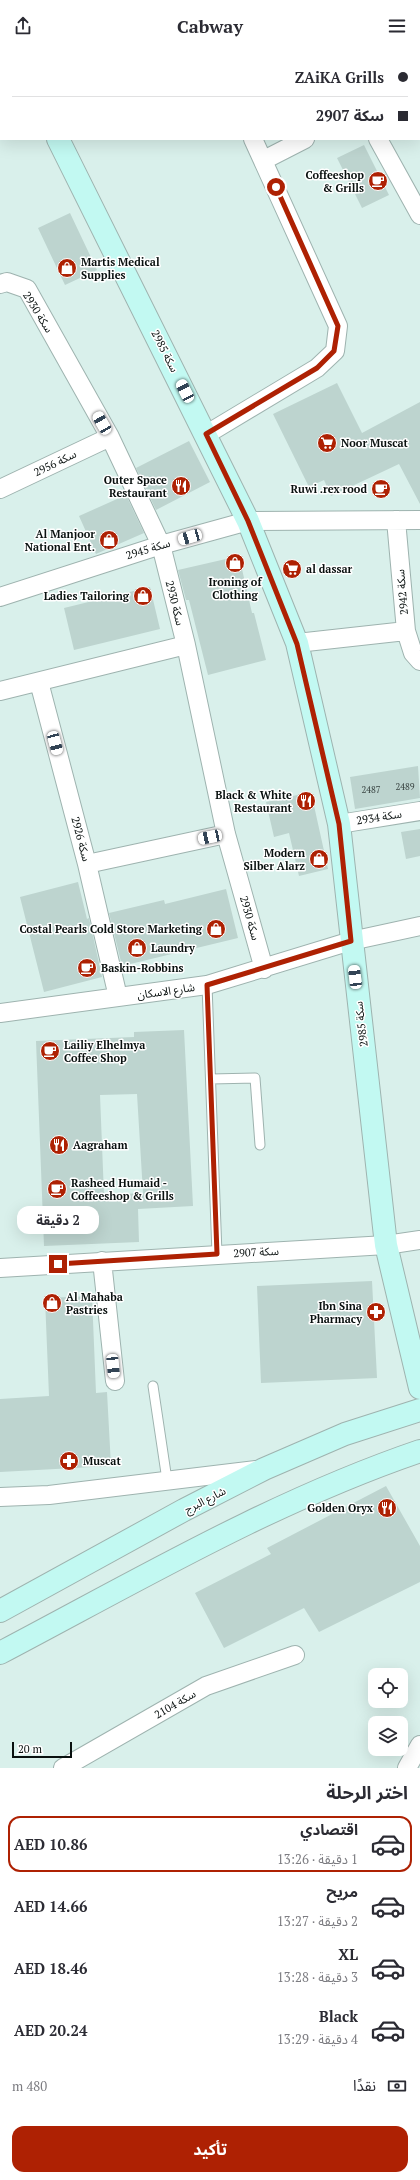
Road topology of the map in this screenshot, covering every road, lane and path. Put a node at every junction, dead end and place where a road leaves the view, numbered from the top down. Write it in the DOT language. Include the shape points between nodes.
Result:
graph roads {
  1 [pos="59,140"];
  2 [pos="254,140"];
  3 [pos="303,140"];
  4 [pos="379,140"];
  5 [pos="264,160"];
  6 [pos="420,215"];
  7 [pos="0,284"];
  8 [pos="206,434"];
  9 [pos="110,437"];
  10 [pos="0,490"];
  11 [pos="396,520"];
  12 [pos="420,520"];
  13 [pos="248,521"];
  14 [pos="161,545"];
  15 [pos="0,596"];
  16 [pos="406,631"];
  17 [pos="297,644"];
  18 [pos="186,645"];
  19 [pos="420,661"];
  20 [pos="39,682"];
  21 [pos="0,691"];
  22 [pos="420,811"];
  23 [pos="339,824"];
  24 [pos="226,834"];
  25 [pos="87,864"];
  26 [pos="420,926"];
  27 [pos="351,941"];
  28 [pos="264,969"];
  29 [pos="207,985"];
  30 [pos="118,998"];
  31 [pos="0,1013"];
  32 [pos="211,1079"];
  33 [pos="260,1145"];
  34 [pos="420,1240"];
  35 [pos="386,1246"];
  36 [pos="217,1254"];
  37 [pos="102,1261"];
  38 [pos="0,1268"];
  39 [pos="115,1381"];
  40 [pos="153,1386"];
  41 [pos="420,1388"];
  42 [pos="420,1410"];
  43 [pos="420,1451"];
  44 [pos="264,1469"];
  45 [pos="167,1480"];
  46 [pos="0,1497"];
  47 [pos="0,1611"];
  48 [pos="0,1653"];
  49 [pos="295,1655"];
  50 [pos="420,1745"];
  51 [pos="63,1768"];
  52 [pos="407,1768"];
  1 -- 8 [label="street, سكة 2985"];
  2 -- 5 [label="street"];
  3 -- 5 [label="street"];
  4 -- 6 [label="street"];
  5 -- 8 [label="street" via="338,326 334,351 317,368"];
  7 -- 9 [label="street, سكة 2930" via="7,282 27,289"];
  8 -- 13 [label="street, سكة 2985"];
  9 -- 10 [label="street, سكة 2956"];
  9 -- 14 [label="street, سكة 2930"];
  11 -- 12 [label="street, سكة 2945"];
  11 -- 13 [label="street, سكة 2945"];
  11 -- 16 [label="street, سكة 2942"];
  13 -- 14 [label="street, سكة 2945"];
  13 -- 17 [label="street, سكة 2985"];
  14 -- 15 [label="street, سكة 2945"];
  14 -- 18 [label="street, سكة 2930"];
  16 -- 17 [label="street"];
  16 -- 19 [label="street, سكة 2942" via="413,653"];
  17 -- 23 [label="street, سكة 2985"];
  18 -- 20 [label="street"];
  18 -- 24 [label="street, سكة 2930"];
  20 -- 21 [label="street"];
  20 -- 25 [label="street, سكة 2926"];
  22 -- 23 [label="street, سكة 2934"];
  23 -- 27 [label="street, سكة 2985"];
  24 -- 25 [label="street"];
  24 -- 28 [label="street, سكة 2930"];
  25 -- 30 [label="street, سكة 2926"];
  26 -- 27 [label="street, شارع الاسكان"];
  27 -- 28 [label="street, شارع الاسكان"];
  27 -- 35 [label="street, سكة 2985"];
  28 -- 29 [label="street, شارع الاسكان"];
  29 -- 30 [label="street, شارع الاسكان"];
  29 -- 32 [label="lane"];
  30 -- 31 [label="street, شارع الاسكان"];
  32 -- 33 [label="lane" via="255,1078"];
  32 -- 36 [label="lane"];
  34 -- 35 [label="street, سكة 2907"];
  35 -- 36 [label="street, سكة 2907"];
  35 -- 41 [label="street, سكة 2985"];
  36 -- 37 [label="street, سكة 2907"];
  37 -- 38 [label="street, سكة 2907"];
  37 -- 39 [label="street"];
  40 -- 45 [label="lane"];
  42 -- 44 [label="street, شارع البرج" via="345,1434"];
  43 -- 48 [label="street" via="365,1470 300,1498"];
  44 -- 45 [label="street"];
  44 -- 47 [label="street, شارع البرج"];
  45 -- 46 [label="street" via="49,1495"];
  49 -- 51 [label="street, سكة 2104" via="206,1686"];
  50 -- 52 [label="street"];
}
